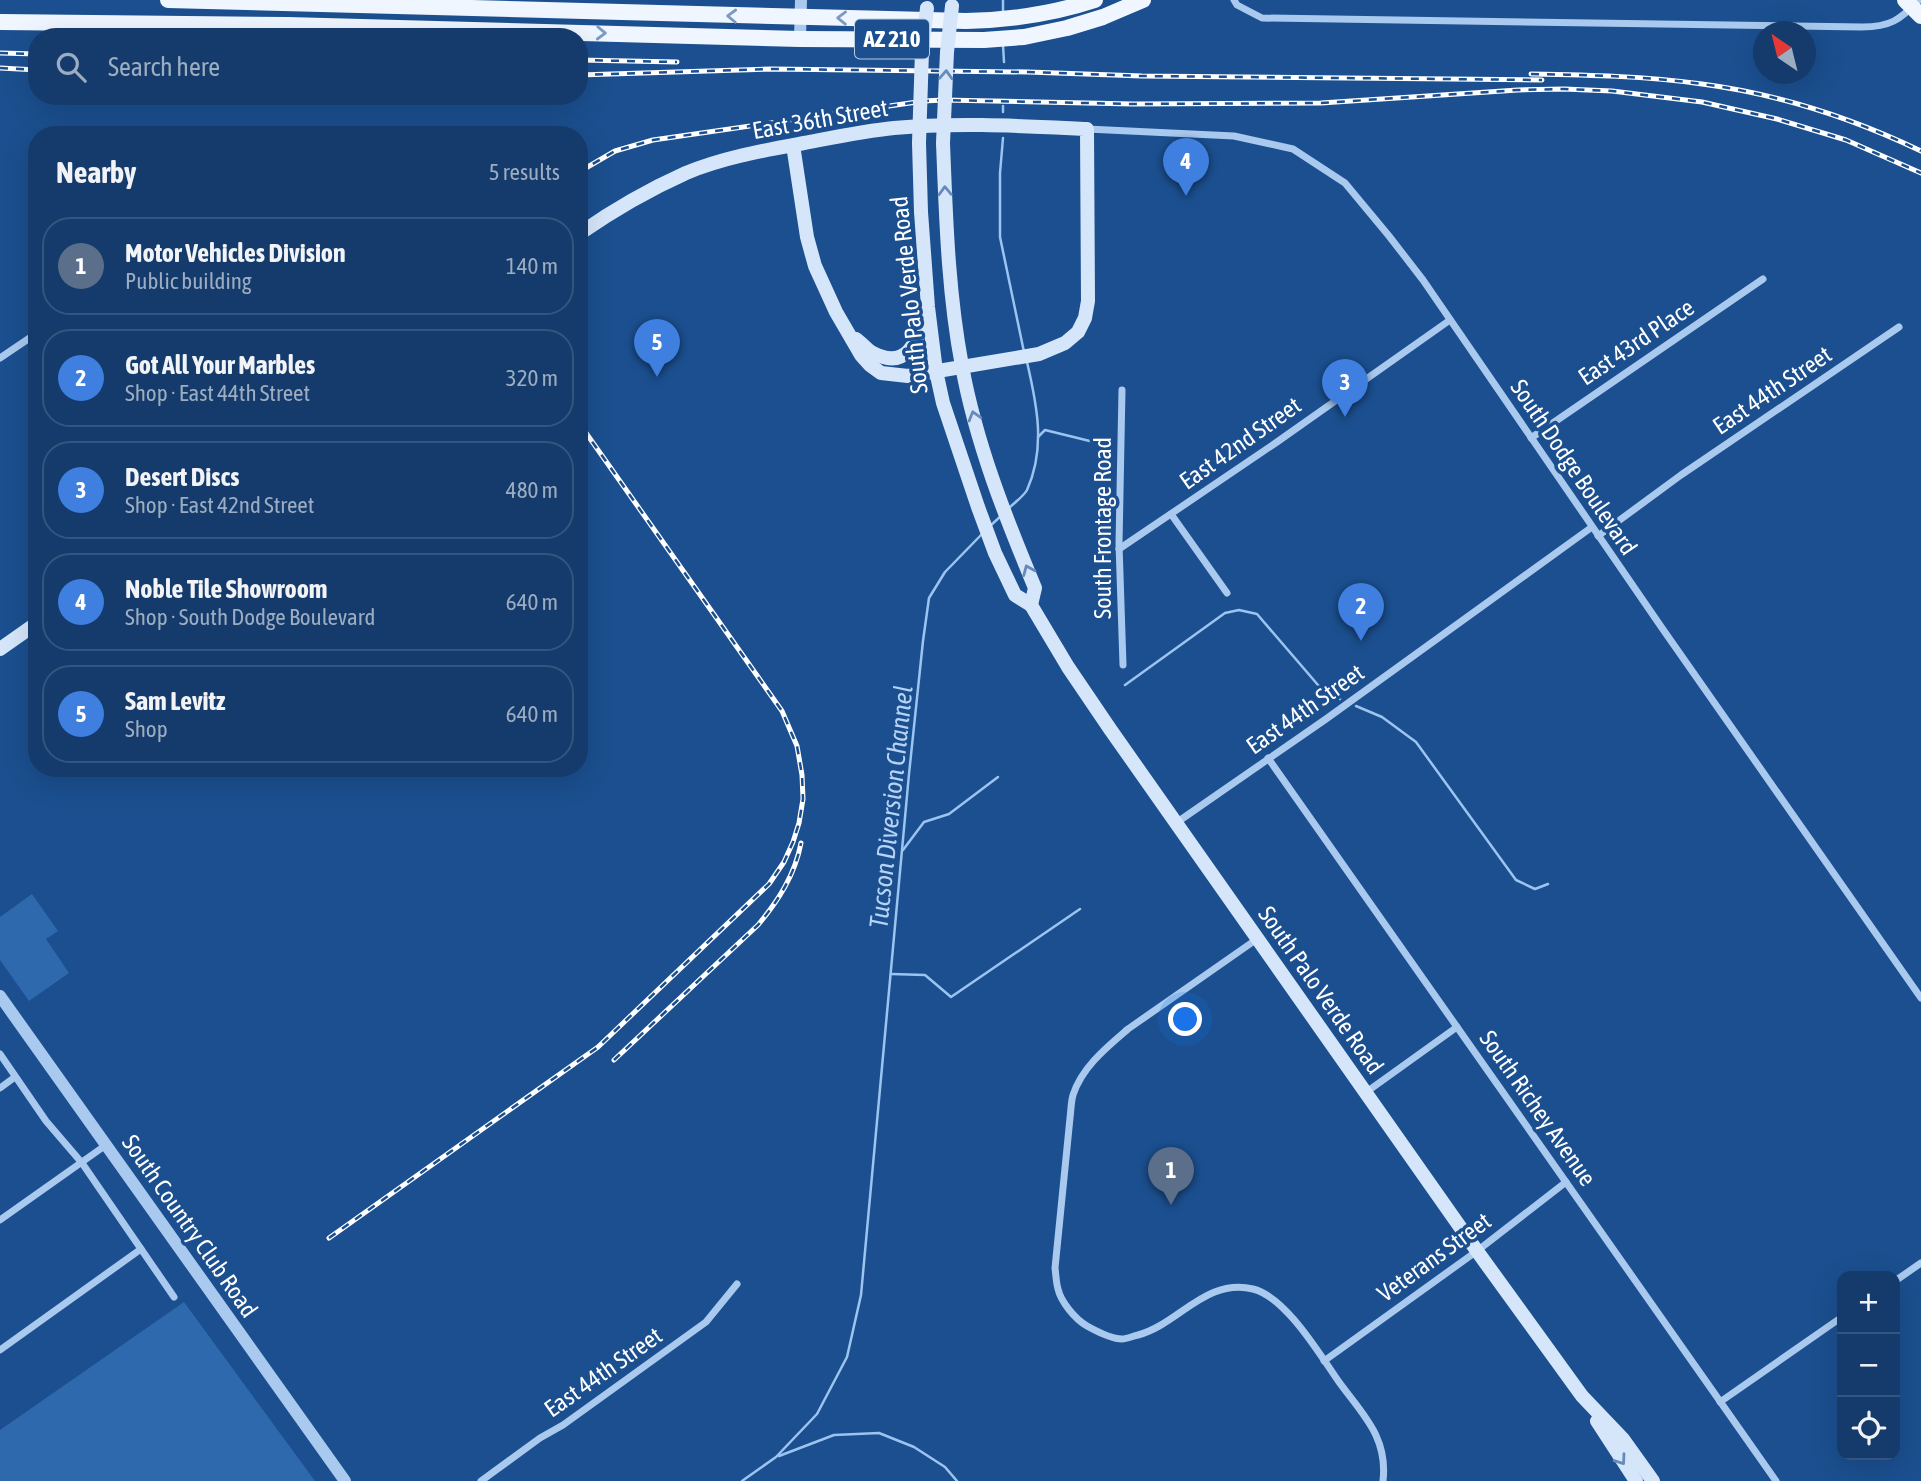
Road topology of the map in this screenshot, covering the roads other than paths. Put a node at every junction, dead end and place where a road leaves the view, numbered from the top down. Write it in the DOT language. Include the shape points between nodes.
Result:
graph roads {
  1 [pos="168,0"];
  2 [pos="801,0"];
  3 [pos="1095,0"];
  4 [pos="1132,0"];
  5 [pos="1143,0"];
  6 [pos="288,1"];
  7 [pos="1235,2"];
  8 [pos="952,3"];
  9 [pos="927,4"];
  10 [pos="1914,6"];
  11 [pos="801,18"];
  12 [pos="0,22"];
  13 [pos="288,25"];
  14 [pos="398,28"];
  15 [pos="588,33"];
  16 [pos="1043,33"];
  17 [pos="800,39"];
  18 [pos="1087,129"];
  19 [pos="793,145"];
  20 [pos="588,228"];
  21 [pos="1763,279"];
  22 [pos="928,307"];
  23 [pos="1450,320"];
  24 [pos="1899,327"];
  25 [pos="849,334"];
  26 [pos="28,338"];
  27 [pos="0,358"];
  28 [pos="962,367"];
  29 [pos="936,371"];
  30 [pos="1122,390"];
  31 [pos="1531,438"];
  32 [pos="1171,514"];
  33 [pos="1592,527"];
  34 [pos="1598,536"];
  35 [pos="1119,549"];
  36 [pos="1227,593"];
  37 [pos="1031,604"];
  38 [pos="28,629"];
  39 [pos="0,649"];
  40 [pos="1123,665"];
  41 [pos="1268,758"];
  42 [pos="1175,823"];
  43 [pos="1257,939"];
  44 [pos="0,996"];
  45 [pos="1921,998"];
  46 [pos="1457,1027"];
  47 [pos="0,1054"];
  48 [pos="15,1077"];
  49 [pos="0,1088"];
  50 [pos="1365,1093"];
  51 [pos="106,1145"];
  52 [pos="82,1163"];
  53 [pos="1566,1182"];
  54 [pos="0,1220"];
  55 [pos="141,1249"];
  56 [pos="1477,1251"];
  57 [pos="1921,1263"];
  58 [pos="1900,1278"];
  59 [pos="737,1284"];
  60 [pos="174,1297"];
  61 [pos="1837,1320"];
  62 [pos="0,1350"];
  63 [pos="1324,1361"];
  64 [pos="1582,1396"];
  65 [pos="1720,1402"];
  66 [pos="345,1481"];
  67 [pos="481,1481"];
  68 [pos="1383,1481"];
  69 [pos="1636,1481"];
  70 [pos="1653,1481"];
  71 [pos="1776,1481"];
  1 -- 6 [label="main road, AZ 210"];
  2 -- 11 [label="street"];
  3 -- 11 [label="main road, AZ 210, one-way" via="1022,18 983,21"];
  4 -- 16 [label="main road"];
  5 -- 16 [label="main road, AZ 210" via="1083,24"];
  11 -- 6 [label="main road, AZ 210, one-way"];
  6 -- 13 [label="street"];
  7 -- 10 [label="street" via="1262,18 1862,27 1891,24"];
  28 -- 8 [label="main road, South Palo Verde Road, one-way, bridge" via="946,228 943,143"];
  9 -- 22 [label="main road, South Palo Verde Road, bridge" via="919,143"];
  11 -- 17 [label="street"];
  12 -- 13 [label="main road, AZ 210"];
  13 -- 14 [label="main road, AZ 210, one-way"];
  15 -- 17 [label="main road, AZ 210, one-way"];
  16 -- 17 [label="main road, AZ 210" via="984,40"];
  18 -- 19 [label="main road, East 36th Street" via="992,125 894,128"];
  18 -- 23 [label="street, South Dodge Boulevard" via="1234,136 1293,149 1345,183"];
  18 -- 28 [label="main road" via="1088,301 1078,332 1039,354"];
  19 -- 20 [label="main road, East 36th Street" via="742,155 685,174"];
  19 -- 25 [label="main road" via="811,251 824,288"];
  21 -- 31 [label="street, East 43rd Place"];
  22 -- 25 [label="main road" via="913,347 902,356 887,358 872,352"];
  22 -- 29 [label="main road, South Palo Verde Road"];
  23 -- 31 [label="street, South Dodge Boulevard"];
  23 -- 32 [label="street, East 42nd Street"];
  24 -- 34 [label="street, East 44th Street"];
  25 -- 29 [label="main road" via="861,355 881,373 908,376"];
  26 -- 27 [label="street"];
  28 -- 29 [label="main road"];
  37 -- 28 [label="main road, South Palo Verde Road, one-way" via="1035,588 993,482"];
  29 -- 37 [label="main road, South Palo Verde Road" via="995,553 1015,595"];
  30 -- 35 [label="street, South Frontage Road"];
  31 -- 33 [label="street, South Dodge Boulevard"];
  32 -- 35 [label="street, East 42nd Street"];
  32 -- 36 [label="street"];
  33 -- 34 [label="street, South Dodge Boulevard"];
  33 -- 41 [label="street, East 44th Street"];
  34 -- 45 [label="street, South Dodge Boulevard"];
  35 -- 40 [label="street, South Frontage Road"];
  37 -- 42 [label="main road, South Palo Verde Road" via="1068,667"];
  38 -- 39 [label="main road"];
  41 -- 42 [label="street, East 44th Street"];
  41 -- 46 [label="street, South Richey Avenue"];
  42 -- 43 [label="main road, South Palo Verde Road"];
  43 -- 50 [label="main road, South Palo Verde Road"];
  43 -- 63 [label="street" via="1128,1029 1084,1074 1074,1093 1070,1118 1055,1268 1058,1292 1083,1324 1121,1339 1150,1332 1198,1299 1227,1288 1254,1289 1274,1299"];
  44 -- 51 [label="street, South Country Club Road"];
  46 -- 50 [label="street"];
  46 -- 53 [label="street, South Richey Avenue"];
  47 -- 48 [label="street"];
  48 -- 49 [label="street"];
  48 -- 52 [label="street"];
  50 -- 56 [label="main road, South Palo Verde Road"];
  51 -- 52 [label="street"];
  51 -- 66 [label="street, South Country Club Road"];
  52 -- 54 [label="street"];
  52 -- 55 [label="street"];
  53 -- 56 [label="street, Veterans Street"];
  53 -- 65 [label="street, South Richey Avenue"];
  55 -- 60 [label="street"];
  55 -- 62 [label="street"];
  56 -- 63 [label="street, Veterans Street"];
  56 -- 64 [label="main road, South Palo Verde Road"];
  57 -- 58 [label="street"];
  59 -- 67 [label="street, East 44th Street" via="706,1322"];
  61 -- 65 [label="street"];
  63 -- 68 [label="street" via="1378,1436"];
  64 -- 69 [label="main road, South Palo Verde Road, one-way"];
  64 -- 70 [label="main road, South Palo Verde Road" via="1623,1439"];
  65 -- 71 [label="street, South Richey Avenue"];
}
